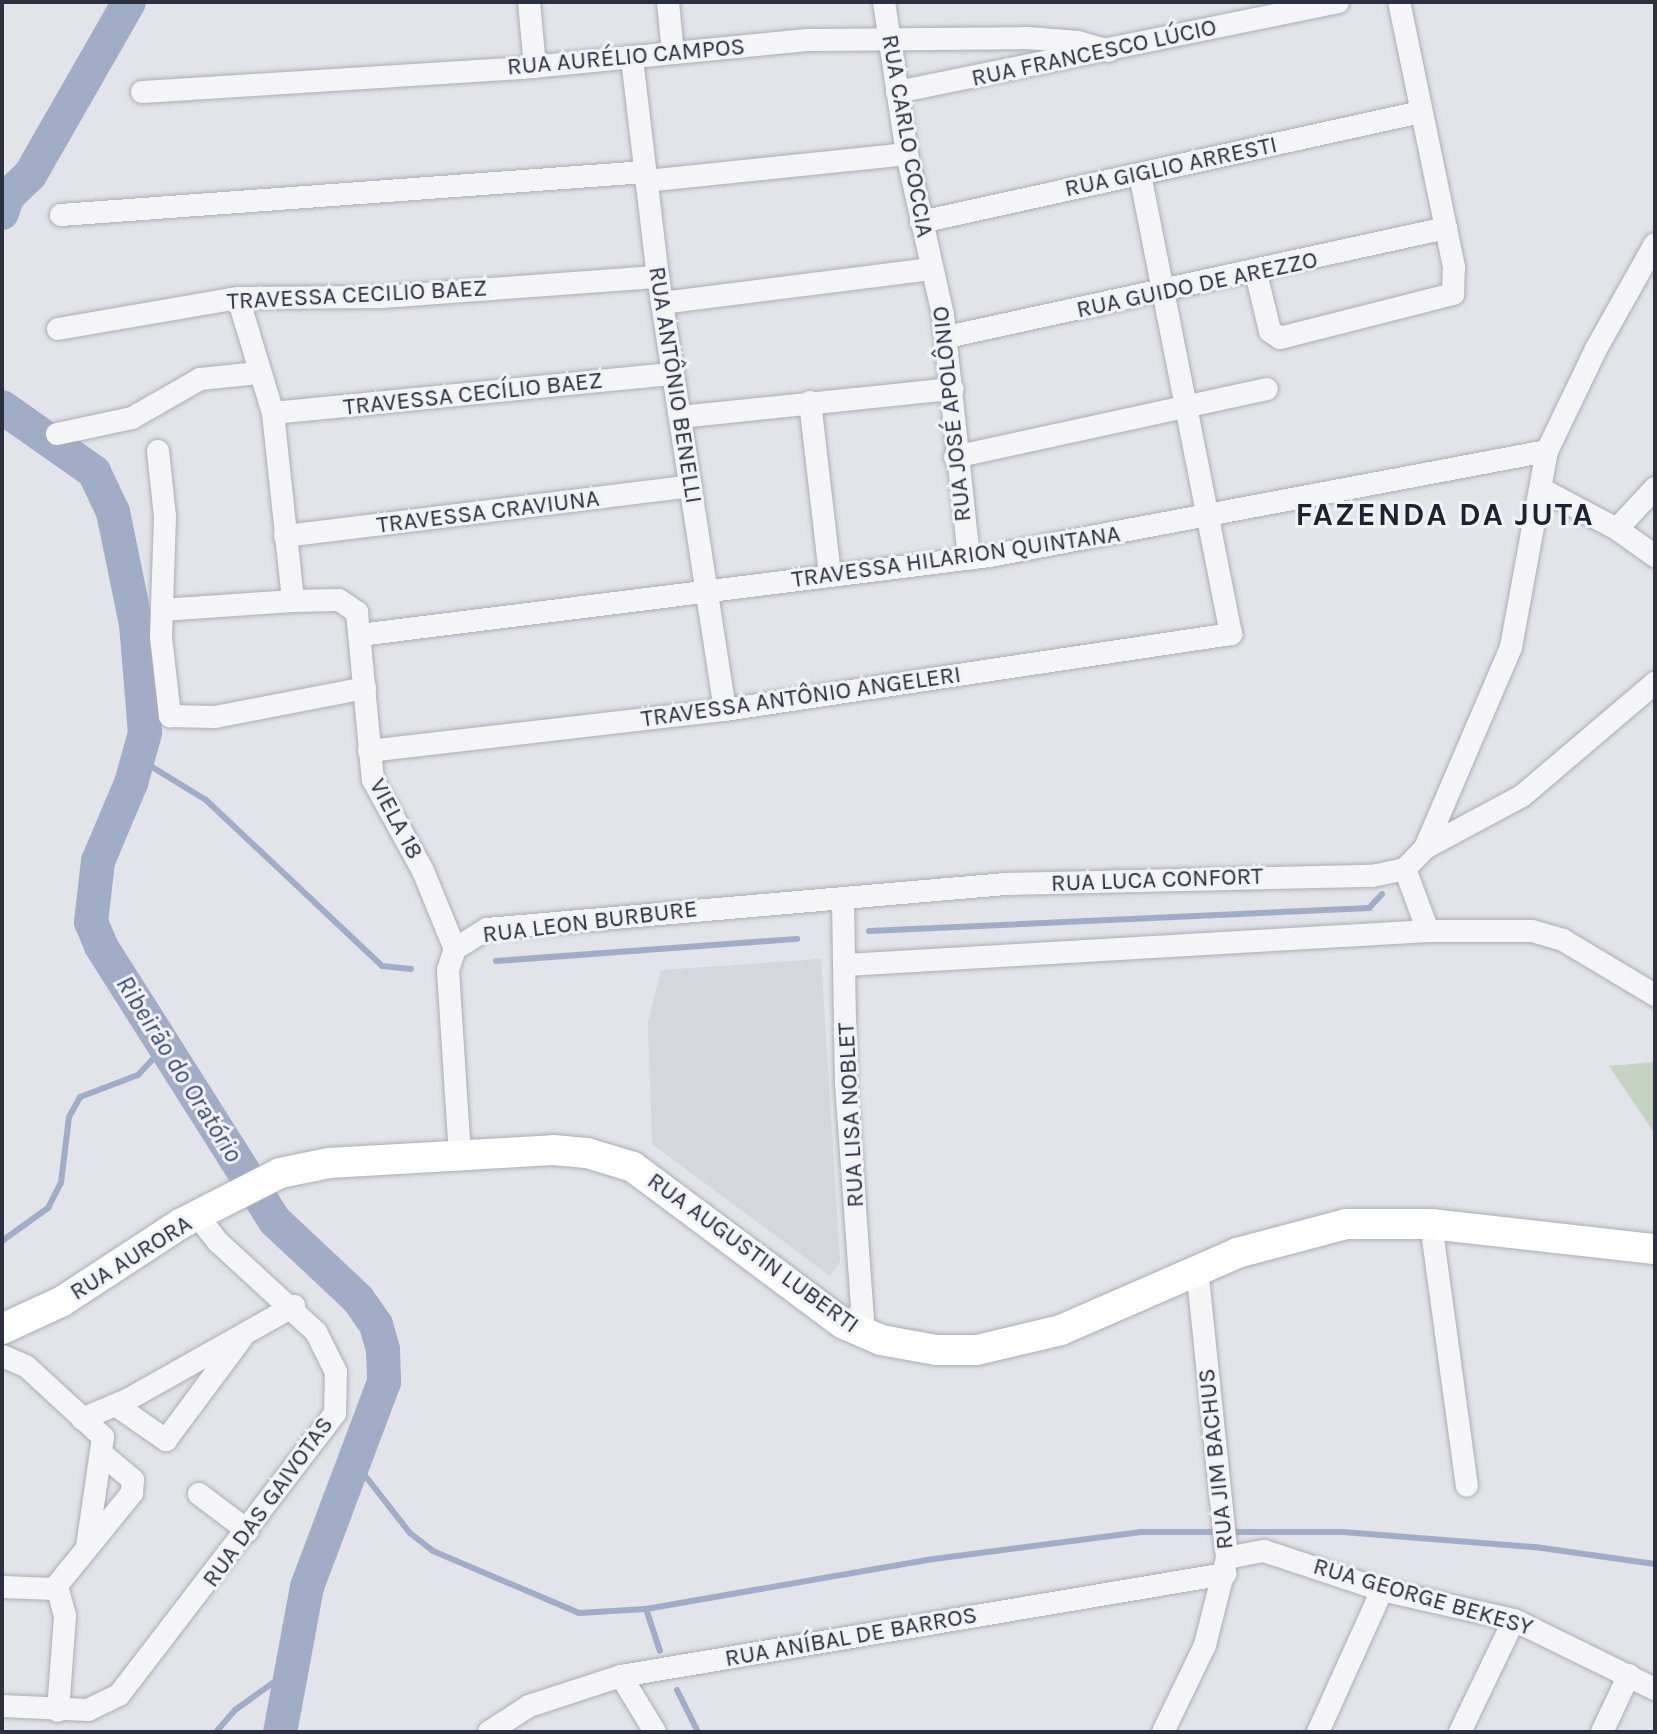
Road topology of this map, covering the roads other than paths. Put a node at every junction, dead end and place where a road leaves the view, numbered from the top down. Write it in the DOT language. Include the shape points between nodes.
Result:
graph roads {
  1 [pos="529,2"];
  2 [pos="668,2"];
  3 [pos="884,2"];
  4 [pos="1338,2"];
  5 [pos="1399,2"];
  6 [pos="889,39"];
  7 [pos="1109,51"];
  8 [pos="673,53"];
  9 [pos="632,59"];
  10 [pos="535,67"];
  11 [pos="142,92"];
  12 [pos="897,92"];
  13 [pos="1421,112"];
  14 [pos="907,154"];
  15 [pos="1140,175"];
  16 [pos="646,177"];
  17 [pos="61,215"];
  18 [pos="921,222"];
  19 [pos="1446,228"];
  20 [pos="1655,244"];
  21 [pos="932,269"];
  22 [pos="1256,273"];
  23 [pos="658,277"];
  24 [pos="1163,294"];
  25 [pos="238,298"];
  26 [pos="662,303"];
  27 [pos="58,329"];
  28 [pos="947,337"];
  29 [pos="259,373"];
  30 [pos="673,374"];
  31 [pos="953,389"];
  32 [pos="1267,389"];
  33 [pos="810,402"];
  34 [pos="1187,408"];
  35 [pos="273,413"];
  36 [pos="680,417"];
  37 [pos="57,434"];
  38 [pos="158,451"];
  39 [pos="1547,451"];
  40 [pos="955,457"];
  41 [pos="691,486"];
  42 [pos="1655,488"];
  43 [pos="1541,489"];
  44 [pos="1211,516"];
  45 [pos="1617,529"];
  46 [pos="285,536"];
  47 [pos="1655,556"];
  48 [pos="969,559"];
  49 [pos="830,574"];
  50 [pos="707,593"];
  51 [pos="285,602"];
  52 [pos="162,610"];
  53 [pos="360,635"];
  54 [pos="1655,683"];
  55 [pos="365,688"];
  56 [pos="725,710"];
  57 [pos="369,751"];
  58 [pos="1425,848"];
  59 [pos="1405,869"];
  60 [pos="843,898"];
  61 [pos="1428,931"];
  62 [pos="455,949"];
  63 [pos="846,965"];
  64 [pos="1655,995"];
  65 [pos="460,1156"];
  66 [pos="219,1204"];
  67 [pos="1431,1224"];
  68 [pos="1655,1249"];
  69 [pos="1197,1270"];
  70 [pos="294,1306"];
  71 [pos="39,1311"];
  72 [pos="2,1312"];
  73 [pos="2,1329"];
  74 [pos="864,1332"];
  75 [pos="241,1338"];
  76 [pos="2,1356"];
  77 [pos="117,1406"];
  78 [pos="82,1419"];
  79 [pos="102,1454"];
  80 [pos="1467,1486"];
  81 [pos="199,1494"];
  82 [pos="248,1531"];
  83 [pos="87,1547"];
  84 [pos="1225,1558"];
  85 [pos="57,1586"];
  86 [pos="2,1587"];
  87 [pos="1382,1590"];
  88 [pos="1514,1620"];
  89 [pos="1629,1675"];
  90 [pos="621,1676"];
  91 [pos="1655,1689"];
  92 [pos="2,1706"];
  93 [pos="58,1711"];
  94 [pos="489,1732"];
  95 [pos="655,1732"];
  96 [pos="1163,1732"];
  97 [pos="1318,1732"];
  98 [pos="1460,1732"];
  99 [pos="1602,1732"];
  1 -- 10 [label="street"];
  2 -- 8 [label="street"];
  3 -- 6 [label="street, RUA CARLO COCCIA"];
  4 -- 7 [label="street, RUA FRANCESCO LÚCIO"];
  5 -- 13 [label="street"];
  6 -- 7 [label="street, RUA AURÉLIO CAMPOS" via="1056,40"];
  6 -- 8 [label="street, RUA AURÉLIO CAMPOS"];
  6 -- 12 [label="street, RUA CARLO COCCIA"];
  7 -- 12 [label="street, RUA FRANCESCO LÚCIO"];
  8 -- 9 [label="street, RUA AURÉLIO CAMPOS"];
  9 -- 10 [label="street, RUA AURÉLIO CAMPOS"];
  9 -- 16 [label="street, RUA ANTÔNIO BENELLI"];
  10 -- 11 [label="street, RUA AURÉLIO CAMPOS"];
  12 -- 14 [label="street, RUA CARLO COCCIA"];
  13 -- 15 [label="street, RUA GIGLIO ARRESTI"];
  13 -- 19 [label="street"];
  14 -- 16 [label="street"];
  14 -- 18 [label="street, RUA CARLO COCCIA"];
  15 -- 18 [label="street, RUA GIGLIO ARRESTI"];
  15 -- 24 [label="street"];
  16 -- 17 [label="street"];
  16 -- 23 [label="street, RUA ANTÔNIO BENELLI"];
  18 -- 21 [label="street, RUA CARLO COCCIA"];
  19 -- 22 [label="street, RUA GUIDO DE AREZZO"];
  19 -- 22 [label="street" via="1453,294 1370,319 1280,338 1270,331"];
  20 -- 39 [label="street"];
  21 -- 26 [label="street"];
  21 -- 28 [label="street, RUA JOSÉ APOLÔNIO"];
  22 -- 24 [label="street, RUA GUIDO DE AREZZO"];
  23 -- 25 [label="street, TRAVESSA CECILIO BAEZ" via="383,297"];
  23 -- 26 [label="street, RUA ANTÔNIO BENELLI"];
  24 -- 28 [label="street, RUA GUIDO DE AREZZO"];
  24 -- 34 [label="street"];
  25 -- 27 [label="street, TRAVESSA CECILIO BAEZ"];
  25 -- 29 [label="street"];
  26 -- 30 [label="street, RUA ANTÔNIO BENELLI"];
  28 -- 31 [label="street, RUA JOSÉ APOLÔNIO"];
  29 -- 35 [label="street"];
  29 -- 37 [label="street" via="200,379 132,418"];
  30 -- 35 [label="street, TRAVESSA CECÍLIO BAEZ"];
  30 -- 36 [label="street, RUA ANTÔNIO BENELLI"];
  31 -- 33 [label="street"];
  31 -- 40 [label="street, RUA JOSÉ APOLÔNIO"];
  32 -- 34 [label="street"];
  33 -- 36 [label="street"];
  33 -- 49 [label="street"];
  34 -- 40 [label="street"];
  34 -- 44 [label="street"];
  35 -- 46 [label="street"];
  36 -- 41 [label="street, RUA ANTÔNIO BENELLI"];
  38 -- 52 [label="street" via="165,516"];
  39 -- 43 [label="street"];
  39 -- 44 [label="street, TRAVESSA HILARION QUINTANA"];
  40 -- 48 [label="street, RUA JOSÉ APOLÔNIO"];
  41 -- 46 [label="street, TRAVESSA CRAVIUNA"];
  41 -- 50 [label="street, RUA ANTÔNIO BENELLI"];
  42 -- 45 [label="street"];
  43 -- 45 [label="street"];
  43 -- 58 [label="street" via="1511,647"];
  44 -- 48 [label="street, TRAVESSA HILARION QUINTANA"];
  44 -- 56 [label="street, TRAVESSA ANTÔNIO ANGELERI" via="1231,634"];
  45 -- 47 [label="street"];
  46 -- 51 [label="street"];
  48 -- 49 [label="street, TRAVESSA HILARION QUINTANA"];
  49 -- 50 [label="street, TRAVESSA HILARION QUINTANA"];
  50 -- 53 [label="street, TRAVESSA HILARION QUINTANA"];
  50 -- 56 [label="street, RUA ANTÔNIO BENELLI"];
  51 -- 52 [label="street"];
  51 -- 53 [label="street" via="327,599 348,604 357,612"];
  52 -- 55 [label="street" via="172,717 215,717"];
  53 -- 55 [label="street, VIELA 18"];
  54 -- 58 [label="street" via="1522,796"];
  55 -- 57 [label="street, VIELA 18"];
  56 -- 57 [label="street, TRAVESSA ANTÔNIO ANGELERI"];
  57 -- 62 [label="street, VIELA 18" via="376,790 423,871"];
  58 -- 59 [label="street"];
  59 -- 60 [label="street, RUA LUCA CONFORT" via="1372,876 1006,884"];
  59 -- 61 [label="street"];
  60 -- 62 [label="street, RUA LEON BURBURE" via="487,929"];
  60 -- 63 [label="street, RUA LISA NOBLET"];
  61 -- 63 [label="street"];
  61 -- 64 [label="street" via="1549,935"];
  62 -- 65 [label="street, RUA LEON BURBURE" via="448,970"];
  63 -- 74 [label="street, RUA LISA NOBLET" via="846,1083"];
  65 -- 66 [label="street, RUA AUGUSTIN LUBERTI" via="329,1163 280,1173"];
  65 -- 74 [label="street, RUA AUGUSTIN LUBERTI" via="553,1150 587,1153 633,1167 844,1324"];
  66 -- 70 [label="street, RUA DAS GAIVOTAS" via="218,1242"];
  66 -- 71 [label="street, RUA AURORA"];
  67 -- 68 [label="street, RUA AUGUSTIN LUBERTI"];
  67 -- 69 [label="street, RUA AUGUSTIN LUBERTI" via="1370,1223 1313,1230"];
  67 -- 80 [label="street"];
  69 -- 74 [label="street, RUA AUGUSTIN LUBERTI" via="1061,1330 977,1350 902,1345"];
  69 -- 84 [label="street, RUA JIM BACHUS"];
  70 -- 75 [label="street"];
  70 -- 82 [label="street, RUA DAS GAIVOTAS" via="316,1332 336,1372 339,1393 327,1428"];
  71 -- 72 [label="street, RUA AURORA"];
  71 -- 73 [label="street, RUA AURORA"];
  75 -- 77 [label="street"];
  75 -- 77 [label="street" via="166,1440"];
  76 -- 78 [label="street" via="26,1366"];
  77 -- 78 [label="street"];
  78 -- 79 [label="street" via="103,1437"];
  79 -- 83 [label="street"];
  79 -- 83 [label="street" via="135,1485"];
  81 -- 82 [label="street"];
  82 -- 93 [label="street, RUA DAS GAIVOTAS" via="133,1682 105,1705"];
  83 -- 85 [label="street"];
  84 -- 87 [label="street, RUA GEORGE BEKESY" via="1264,1551"];
  84 -- 90 [label="street, RUA ANÍBAL DE BARROS"];
  84 -- 96 [label="street, RUA JIM BACHUS" via="1205,1645"];
  85 -- 86 [label="street" via="50,1591"];
  85 -- 93 [label="street" via="65,1616"];
  87 -- 88 [label="street, RUA GEORGE BEKESY"];
  87 -- 97 [label="street"];
  88 -- 89 [label="street, RUA GEORGE BEKESY"];
  88 -- 98 [label="street"];
  89 -- 91 [label="street, RUA GEORGE BEKESY"];
  89 -- 99 [label="street"];
  90 -- 94 [label="street, RUA ANÍBAL DE BARROS" via="529,1706"];
  90 -- 95 [label="street"];
  92 -- 93 [label="street, RUA DAS GAIVOTAS"];
}
